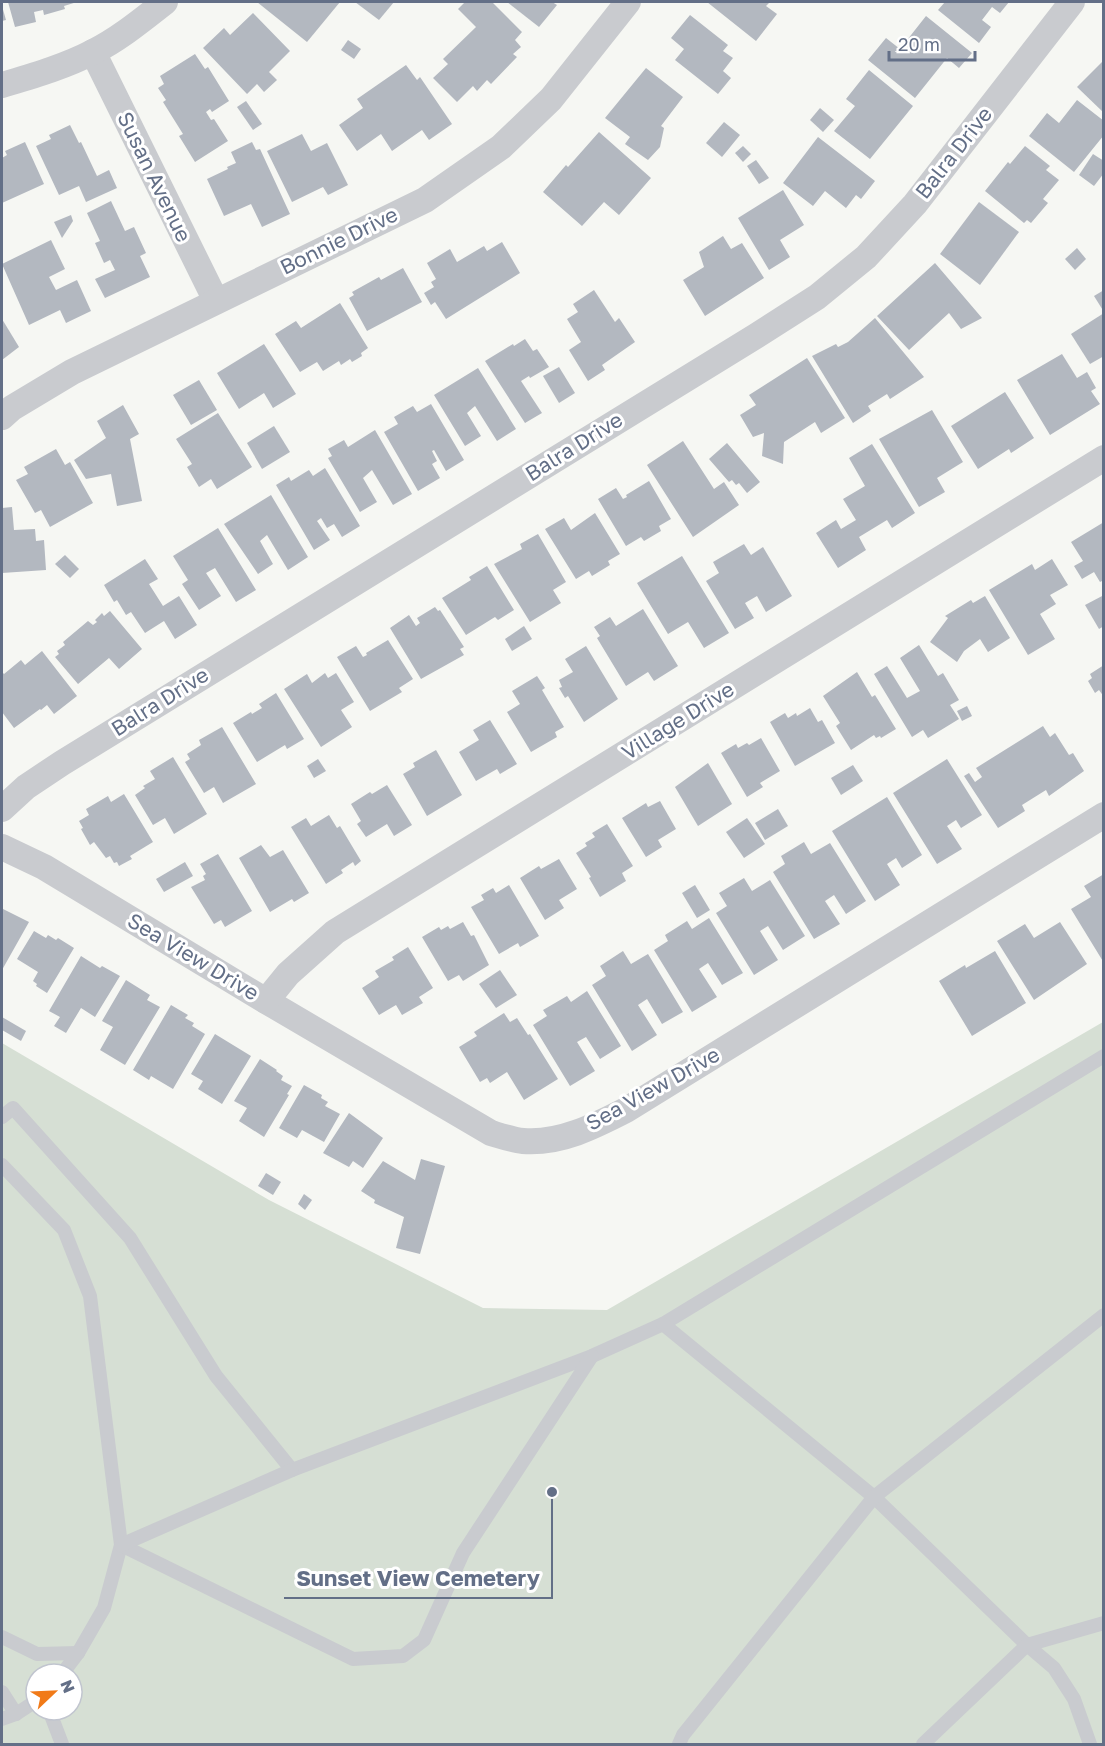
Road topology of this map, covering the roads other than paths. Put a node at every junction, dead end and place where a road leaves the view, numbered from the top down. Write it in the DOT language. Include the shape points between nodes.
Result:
graph roads {
  1 [pos="165,2"];
  2 [pos="628,2"];
  3 [pos="1072,2"];
  4 [pos="93,52"];
  5 [pos="2,85"];
  6 [pos="216,301"];
  7 [pos="2,417"];
  8 [pos="1104,458"];
  9 [pos="2,809"];
  10 [pos="1104,815"];
  11 [pos="2,847"];
  12 [pos="266,1001"];
  13 [pos="1104,1056"];
  14 [pos="7,1105"];
  15 [pos="2,1117"];
  16 [pos="2,1165"];
  17 [pos="1104,1316"];
  18 [pos="663,1323"];
  19 [pos="592,1356"];
  20 [pos="292,1470"];
  21 [pos="874,1497"];
  22 [pos="121,1545"];
  23 [pos="1104,1623"];
  24 [pos="2,1637"];
  25 [pos="1027,1645"];
  26 [pos="78,1653"];
  27 [pos="71,1662"];
  28 [pos="2,1692"];
  29 [pos="24,1709"];
  30 [pos="16,1714"];
  31 [pos="2,1719"];
  32 [pos="54,1722"];
  33 [pos="62,1744"];
  34 [pos="679,1744"];
  35 [pos="923,1744"];
  36 [pos="1090,1744"];
  1 -- 4 [label="street"];
  2 -- 6 [label="street, Bonnie Drive" via="551,99 501,147 425,200"];
  3 -- 9 [label="street, Balra Drive" via="915,204 866,257 817,297 62,763"];
  4 -- 5 [label="street"];
  4 -- 6 [label="street, Susan Avenue"];
  6 -- 7 [label="street, Bonnie Drive" via="72,372"];
  8 -- 12 [label="street, Village Drive" via="335,932 288,974"];
  10 -- 12 [label="street, Sea View Drive" via="626,1110 560,1138 524,1141 491,1134"];
  11 -- 12 [label="street, Sea View Drive" via="44,867"];
  13 -- 18 [label="lane"];
  14 -- 15 [label="lane"];
  14 -- 20 [label="lane" via="130,1238 216,1376"];
  16 -- 22 [label="lane" via="64,1230 90,1296"];
  17 -- 21 [label="lane"];
  18 -- 19 [label="lane"];
  18 -- 21 [label="lane"];
  19 -- 20 [label="lane"];
  19 -- 22 [label="lane" via="463,1553 424,1640 403,1656 353,1659"];
  20 -- 22 [label="lane"];
  21 -- 25 [label="lane"];
  21 -- 34 [label="lane"];
  22 -- 26 [label="lane" via="104,1608"];
  23 -- 25 [label="lane"];
  24 -- 26 [label="lane" via="36,1654"];
  25 -- 35 [label="lane"];
  25 -- 36 [label="lane" via="1054,1668 1074,1699"];
  26 -- 27 [label="lane"];
  28 -- 30 [label="lane"];
  29 -- 30 [label="lane"];
  30 -- 31 [label="lane"];
  32 -- 33 [label="lane"];
}
